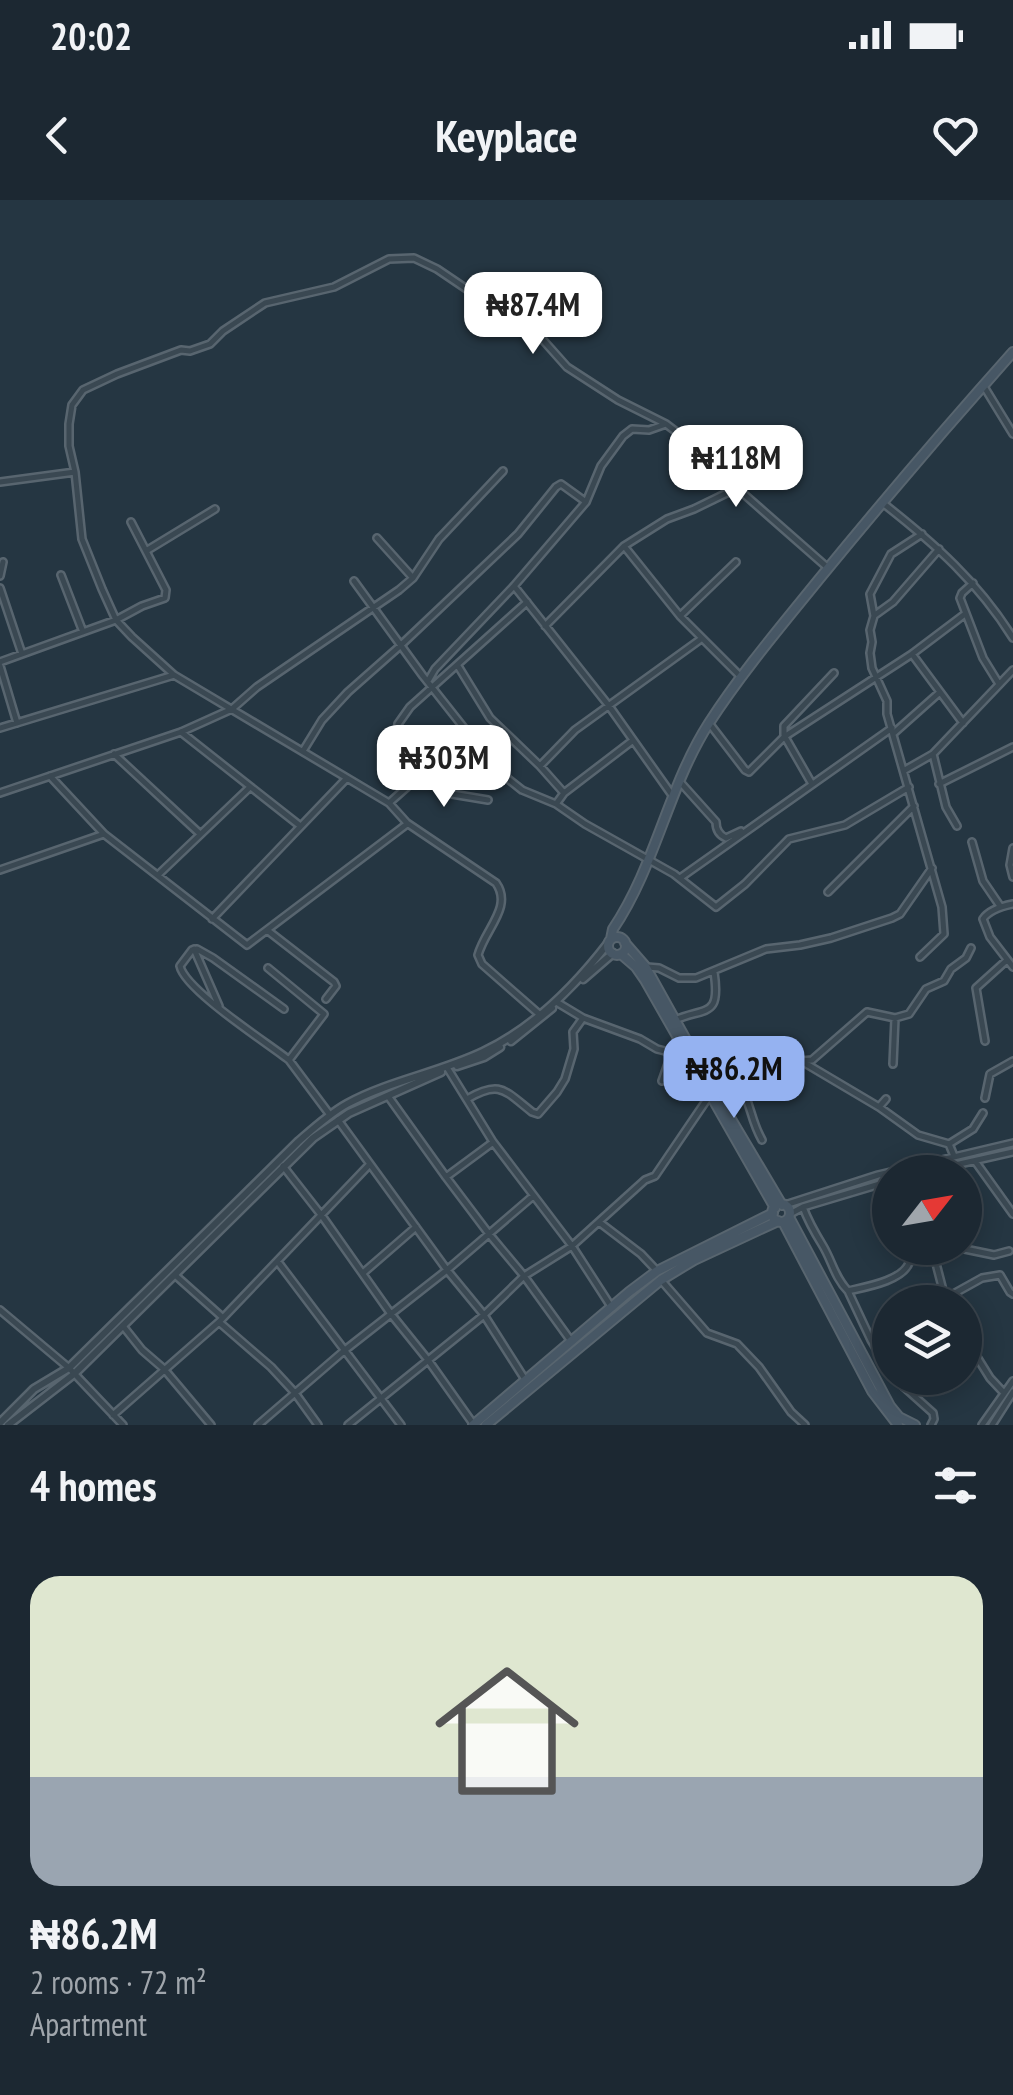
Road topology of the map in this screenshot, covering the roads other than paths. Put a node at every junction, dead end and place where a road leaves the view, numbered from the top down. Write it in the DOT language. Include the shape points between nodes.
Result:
graph roads {
  1 [pos="1013,352"];
  2 [pos="983,386"];
  3 [pos="666,424"];
  4 [pos="1013,434"];
  5 [pos="503,471"];
  6 [pos="75,472"];
  7 [pos="0,482"];
  8 [pos="737,488"];
  9 [pos="586,502"];
  10 [pos="881,502"];
  11 [pos="215,509"];
  12 [pos="131,522"];
  13 [pos="922,534"];
  14 [pos="377,538"];
  15 [pos="624,546"];
  16 [pos="939,549"];
  17 [pos="146,551"];
  18 [pos="3,562"];
  19 [pos="736,562"];
  20 [pos="828,568"];
  21 [pos="62,575"];
  22 [pos="0,576"];
  23 [pos="413,578"];
  24 [pos="354,580"];
  25 [pos="973,583"];
  26 [pos="514,586"];
  27 [pos="0,588"];
  28 [pos="527,602"];
  29 [pos="373,607"];
  30 [pos="965,614"];
  31 [pos="680,616"];
  32 [pos="874,616"];
  33 [pos="116,620"];
  34 [pos="545,626"];
  35 [pos="82,632"];
  36 [pos="1013,638"];
  37 [pos="700,640"];
  38 [pos="400,646"];
  39 [pos="22,654"];
  40 [pos="912,654"];
  41 [pos="0,664"];
  42 [pos="458,666"];
  43 [pos="1013,670"];
  44 [pos="834,673"];
  45 [pos="174,675"];
  46 [pos="877,677"];
  47 [pos="740,678"];
  48 [pos="428,681"];
  49 [pos="999,684"];
  50 [pos="432,688"];
  51 [pos="940,692"];
  52 [pos="609,706"];
  53 [pos="232,709"];
  54 [pos="710,722"];
  55 [pos="963,722"];
  56 [pos="17,723"];
  57 [pos="398,724"];
  58 [pos="0,728"];
  59 [pos="893,730"];
  60 [pos="181,732"];
  61 [pos="469,736"];
  62 [pos="784,737"];
  63 [pos="632,741"];
  64 [pos="1013,747"];
  65 [pos="303,751"];
  66 [pos="114,754"];
  67 [pos="933,754"];
  68 [pos="540,766"];
  69 [pos="905,770"];
  70 [pos="425,771"];
  71 [pos="50,776"];
  72 [pos="347,778"];
  73 [pos="678,781"];
  74 [pos="812,784"];
  75 [pos="939,784"];
  76 [pos="909,787"];
  77 [pos="249,788"];
  78 [pos="0,793"];
  79 [pos="564,794"];
  80 [pos="673,796"];
  81 [pos="488,800"];
  82 [pos="389,804"];
  83 [pos="556,804"];
  84 [pos="914,806"];
  85 [pos="407,823"];
  86 [pos="299,826"];
  87 [pos="751,826"];
  88 [pos="957,826"];
  89 [pos="104,834"];
  90 [pos="199,834"];
  91 [pos="972,842"];
  92 [pos="1013,848"];
  93 [pos="650,859"];
  94 [pos="932,868"];
  95 [pos="0,870"];
  96 [pos="158,875"];
  97 [pos="1013,877"];
  98 [pos="680,878"];
  99 [pos="828,892"];
  100 [pos="1013,904"];
  101 [pos="1001,907"];
  102 [pos="212,919"];
  103 [pos="267,930"];
  104 [pos="616,941"];
  105 [pos="970,948"];
  106 [pos="194,949"];
  107 [pos="617,954"];
  108 [pos="920,958"];
  109 [pos="1007,960"];
  110 [pos="645,966"];
  111 [pos="1013,967"];
  112 [pos="268,968"];
  113 [pos="714,972"];
  114 [pos="326,1000"];
  115 [pos="558,1003"];
  116 [pos="220,1008"];
  117 [pos="284,1008"];
  118 [pos="539,1014"];
  119 [pos="582,1018"];
  120 [pos="896,1018"];
  121 [pos="675,1020"];
  122 [pos="985,1041"];
  123 [pos="680,1051"];
  124 [pos="289,1060"];
  125 [pos="1013,1061"];
  126 [pos="803,1062"];
  127 [pos="893,1064"];
  128 [pos="448,1069"];
  129 [pos="662,1081"];
  130 [pos="739,1084"];
  131 [pos="388,1096"];
  132 [pos="714,1097"];
  133 [pos="985,1098"];
  134 [pos="886,1099"];
  135 [pos="466,1100"];
  136 [pos="879,1107"];
  137 [pos="983,1113"];
  138 [pos="334,1117"];
  139 [pos="762,1140"];
  140 [pos="493,1142"];
  141 [pos="1013,1143"];
  142 [pos="949,1144"];
  143 [pos="1013,1152"];
  144 [pos="954,1155"];
  145 [pos="959,1155"];
  146 [pos="982,1159"];
  147 [pos="369,1164"];
  148 [pos="283,1166"];
  149 [pos="982,1170"];
  150 [pos="446,1177"];
  151 [pos="872,1177"];
  152 [pos="872,1186"];
  153 [pos="533,1196"];
  154 [pos="804,1207"];
  155 [pos="782,1213"];
  156 [pos="1013,1214"];
  157 [pos="322,1216"];
  158 [pos="599,1222"];
  159 [pos="416,1226"];
  160 [pos="490,1234"];
  161 [pos="572,1246"];
  162 [pos="1009,1251"];
  163 [pos="982,1252"];
  164 [pos="278,1262"];
  165 [pos="907,1265"];
  166 [pos="447,1270"];
  167 [pos="363,1273"];
  168 [pos="176,1274"];
  169 [pos="659,1275"];
  170 [pos="524,1276"];
  171 [pos="971,1285"];
  172 [pos="848,1291"];
  173 [pos="1013,1294"];
  174 [pos="612,1308"];
  175 [pos="0,1310"];
  176 [pos="391,1314"];
  177 [pos="484,1315"];
  178 [pos="221,1319"];
  179 [pos="123,1326"];
  180 [pos="571,1342"];
  181 [pos="872,1342"];
  182 [pos="345,1350"];
  183 [pos="428,1360"];
  184 [pos="982,1367"];
  185 [pos="71,1370"];
  186 [pos="164,1370"];
  187 [pos="526,1381"];
  188 [pos="1013,1381"];
  189 [pos="1013,1392"];
  190 [pos="295,1394"];
  191 [pos="1004,1394"];
  192 [pos="914,1395"];
  193 [pos="382,1399"];
  194 [pos="113,1415"];
  195 [pos="0,1423"];
  196 [pos="8,1425"];
  197 [pos="123,1425"];
  198 [pos="211,1425"];
  199 [pos="258,1425"];
  200 [pos="318,1425"];
  201 [pos="348,1425"];
  202 [pos="401,1425"];
  203 [pos="473,1425"];
  204 [pos="486,1425"];
  205 [pos="805,1425"];
  206 [pos="898,1425"];
  207 [pos="915,1425"];
  208 [pos="931,1425"];
  209 [pos="982,1425"];
  210 [pos="992,1425"];
  1 -- 2 [label="main road"];
  2 -- 4 [label="street"];
  2 -- 10 [label="main road"];
  3 -- 6 [label="street" via="567,367 535,331 437,269 414,258 389,258 334,287 264,303 210,344 83,390 69,424"];
  3 -- 8 [label="street"];
  3 -- 9 [label="street" via="623,436"];
  5 -- 23 [label="street"];
  6 -- 7 [label="street"];
  6 -- 33 [label="street" via="82,539"];
  8 -- 15 [label="street"];
  8 -- 20 [label="street"];
  9 -- 26 [label="street"];
  9 -- 38 [label="street" via="558,485 518,534"];
  10 -- 13 [label="street"];
  10 -- 20 [label="main road"];
  11 -- 17 [label="street"];
  12 -- 17 [label="street"];
  13 -- 16 [label="street"];
  13 -- 32 [label="street" via="890,554 870,594"];
  14 -- 23 [label="street"];
  15 -- 31 [label="street"];
  15 -- 34 [label="street"];
  16 -- 25 [label="street"];
  16 -- 32 [label="street"];
  17 -- 33 [label="street" via="167,594"];
  18 -- 22 [label="street"];
  19 -- 31 [label="street"];
  20 -- 47 [label="main road"];
  21 -- 35 [label="street"];
  23 -- 29 [label="street"];
  24 -- 29 [label="street"];
  25 -- 30 [label="street" via="960,596"];
  25 -- 36 [label="street"];
  26 -- 28 [label="street"];
  26 -- 48 [label="street"];
  27 -- 39 [label="street"];
  28 -- 34 [label="street"];
  28 -- 42 [label="street"];
  29 -- 38 [label="street"];
  29 -- 53 [label="street"];
  30 -- 40 [label="street"];
  30 -- 49 [label="street"];
  31 -- 37 [label="street"];
  32 -- 46 [label="street" via="870,653"];
  33 -- 35 [label="street"];
  33 -- 45 [label="street"];
  34 -- 52 [label="street"];
  35 -- 39 [label="street"];
  37 -- 47 [label="street"];
  37 -- 52 [label="street"];
  38 -- 48 [label="street"];
  38 -- 65 [label="street" via="322,720"];
  39 -- 41 [label="street"];
  40 -- 46 [label="street"];
  40 -- 51 [label="street"];
  41 -- 56 [label="street"];
  42 -- 50 [label="street"];
  42 -- 68 [label="street" via="490,718"];
  43 -- 49 [label="street"];
  44 -- 62 [label="street" via="784,726"];
  45 -- 53 [label="street"];
  45 -- 56 [label="street"];
  46 -- 59 [label="street"];
  46 -- 62 [label="street"];
  47 -- 54 [label="main road"];
  48 -- 50 [label="street"];
  49 -- 55 [label="street"];
  50 -- 57 [label="street"];
  50 -- 61 [label="street"];
  51 -- 55 [label="street"];
  51 -- 59 [label="street"];
  52 -- 63 [label="street"];
  52 -- 68 [label="street"];
  53 -- 60 [label="street"];
  53 -- 65 [label="street"];
  54 -- 62 [label="street" via="749,772"];
  54 -- 73 [label="main road"];
  55 -- 67 [label="street"];
  56 -- 58 [label="street"];
  59 -- 69 [label="street"];
  59 -- 74 [label="street"];
  60 -- 66 [label="street"];
  60 -- 77 [label="street"];
  61 -- 70 [label="street"];
  61 -- 83 [label="street" via="522,790"];
  62 -- 74 [label="street"];
  63 -- 79 [label="street"];
  63 -- 80 [label="street"];
  64 -- 75 [label="street"];
  65 -- 72 [label="street"];
  66 -- 71 [label="street"];
  66 -- 90 [label="street"];
  67 -- 69 [label="street"];
  67 -- 75 [label="street"];
  68 -- 79 [label="street"];
  69 -- 76 [label="street"];
  70 -- 81 [label="street" via="446,792"];
  70 -- 82 [label="street"];
  71 -- 78 [label="street"];
  71 -- 89 [label="street"];
  72 -- 82 [label="street"];
  72 -- 86 [label="street"];
  73 -- 80 [label="main road"];
  73 -- 87 [label="street" via="721,836"];
  74 -- 87 [label="street"];
  75 -- 88 [label="street"];
  76 -- 84 [label="street"];
  76 -- 98 [label="street" via="845,825 789,839 716,907"];
  77 -- 86 [label="street"];
  77 -- 90 [label="street"];
  79 -- 83 [label="street"];
  80 -- 93 [label="main road"];
  82 -- 85 [label="street"];
  83 -- 93 [label="street"];
  84 -- 94 [label="street"];
  84 -- 99 [label="street"];
  85 -- 103 [label="street"];
  85 -- 118 [label="street" via="498,886 502,904 478,955"];
  86 -- 102 [label="street"];
  87 -- 98 [label="street"];
  89 -- 95 [label="street"];
  89 -- 96 [label="street"];
  90 -- 96 [label="street"];
  91 -- 101 [label="street" via="983,882"];
  92 -- 97 [label="street"];
  93 -- 98 [label="street"];
  93 -- 104 [label="main road" via="613,929"];
  94 -- 108 [label="street" via="944,934"];
  94 -- 113 [label="street" via="897,916 766,950"];
  96 -- 102 [label="street"];
  100 -- 101 [label="street"];
  101 -- 109 [label="street" via="983,919"];
  102 -- 103 [label="street" via="247,945"];
  103 -- 114 [label="street" via="334,982"];
  104 -- 107 [label="main road" via="609,948"];
  104 -- 107 [label="main road" via="624,950"];
  104 -- 110 [label="main road"];
  104 -- 118 [label="street"];
  105 -- 120 [label="street" via="944,981"];
  106 -- 116 [label="street"];
  106 -- 116 [label="street" via="180,970"];
  106 -- 117 [label="street"];
  107 -- 115 [label="street"];
  107 -- 123 [label="main road" via="645,980"];
  109 -- 111 [label="street"];
  109 -- 122 [label="street" via="976,988"];
  110 -- 113 [label="street" via="679,978"];
  110 -- 121 [label="main road"];
  112 -- 124 [label="street" via="324,1016"];
  113 -- 121 [label="street" via="710,1008"];
  115 -- 119 [label="street"];
  115 -- 128 [label="street" via="484,1057"];
  116 -- 124 [label="street"];
  118 -- 138 [label="street" via="484,1052 372,1093"];
  119 -- 123 [label="street"];
  119 -- 135 [label="street" via="565,1079 538,1114 498,1088"];
  120 -- 126 [label="street" via="867,1012"];
  120 -- 127 [label="street"];
  121 -- 132 [label="main road"];
  123 -- 129 [label="street" via="668,1061"];
  123 -- 132 [label="main road"];
  124 -- 138 [label="street"];
  125 -- 133 [label="street" via="990,1074"];
  126 -- 130 [label="street" via="754,1068"];
  126 -- 136 [label="street"];
  128 -- 131 [label="street"];
  128 -- 135 [label="street"];
  130 -- 132 [label="street"];
  130 -- 139 [label="street"];
  131 -- 138 [label="street"];
  131 -- 150 [label="street"];
  132 -- 155 [label="main road"];
  132 -- 158 [label="street" via="656,1176"];
  134 -- 136 [label="street"];
  135 -- 140 [label="street"];
  136 -- 142 [label="street" via="918,1134"];
  137 -- 142 [label="street" via="973,1129"];
  138 -- 147 [label="street"];
  138 -- 148 [label="street"];
  138 -- 185 [label="street" via="298,1142"];
  140 -- 150 [label="street"];
  140 -- 153 [label="street"];
  141 -- 145 [label="street"];
  142 -- 144 [label="street"];
  143 -- 146 [label="street"];
  147 -- 157 [label="street"];
  147 -- 159 [label="street"];
  148 -- 157 [label="street"];
  148 -- 168 [label="street"];
  149 -- 156 [label="street"];
  150 -- 160 [label="street"];
  151 -- 155 [label="street"];
  152 -- 154 [label="street"];
  153 -- 160 [label="street"];
  153 -- 161 [label="street"];
  154 -- 155 [label="street"];
  154 -- 172 [label="street"];
  155 -- 169 [label="main road"];
  155 -- 206 [label="main road" via="872,1391"];
  155 -- 207 [label="main road" via="890,1406"];
  157 -- 164 [label="street"];
  157 -- 167 [label="street"];
  158 -- 161 [label="street"];
  158 -- 169 [label="street"];
  159 -- 166 [label="street"];
  159 -- 167 [label="street"];
  160 -- 166 [label="street"];
  160 -- 170 [label="street"];
  161 -- 170 [label="street"];
  161 -- 174 [label="street"];
  162 -- 163 [label="street"];
  164 -- 178 [label="street"];
  164 -- 182 [label="street"];
  165 -- 172 [label="street" via="894,1278"];
  166 -- 176 [label="street"];
  166 -- 177 [label="street"];
  167 -- 176 [label="street"];
  168 -- 178 [label="street"];
  168 -- 179 [label="street"];
  169 -- 174 [label="main road"];
  169 -- 204 [label="main road"];
  169 -- 205 [label="street" via="707,1333 737,1344"];
  170 -- 177 [label="street"];
  170 -- 180 [label="street"];
  171 -- 173 [label="street" via="1000,1275"];
  172 -- 181 [label="street"];
  174 -- 180 [label="main road"];
  175 -- 185 [label="street"];
  176 -- 182 [label="street"];
  176 -- 183 [label="street"];
  177 -- 183 [label="street"];
  177 -- 187 [label="street"];
  178 -- 186 [label="street"];
  178 -- 190 [label="street"];
  179 -- 185 [label="street"];
  179 -- 186 [label="street"];
  180 -- 187 [label="main road"];
  182 -- 190 [label="street"];
  182 -- 193 [label="street"];
  183 -- 193 [label="street"];
  183 -- 203 [label="street"];
  184 -- 191 [label="street"];
  185 -- 194 [label="street"];
  185 -- 195 [label="street" via="34,1389"];
  185 -- 196 [label="street"];
  186 -- 194 [label="street"];
  186 -- 198 [label="street"];
  187 -- 203 [label="main road"];
  188 -- 191 [label="street"];
  189 -- 210 [label="street"];
  190 -- 199 [label="street"];
  190 -- 200 [label="street"];
  191 -- 209 [label="street"];
  192 -- 208 [label="street" via="933,1413"];
  193 -- 201 [label="street"];
  193 -- 202 [label="street"];
  194 -- 197 [label="street"];
}
